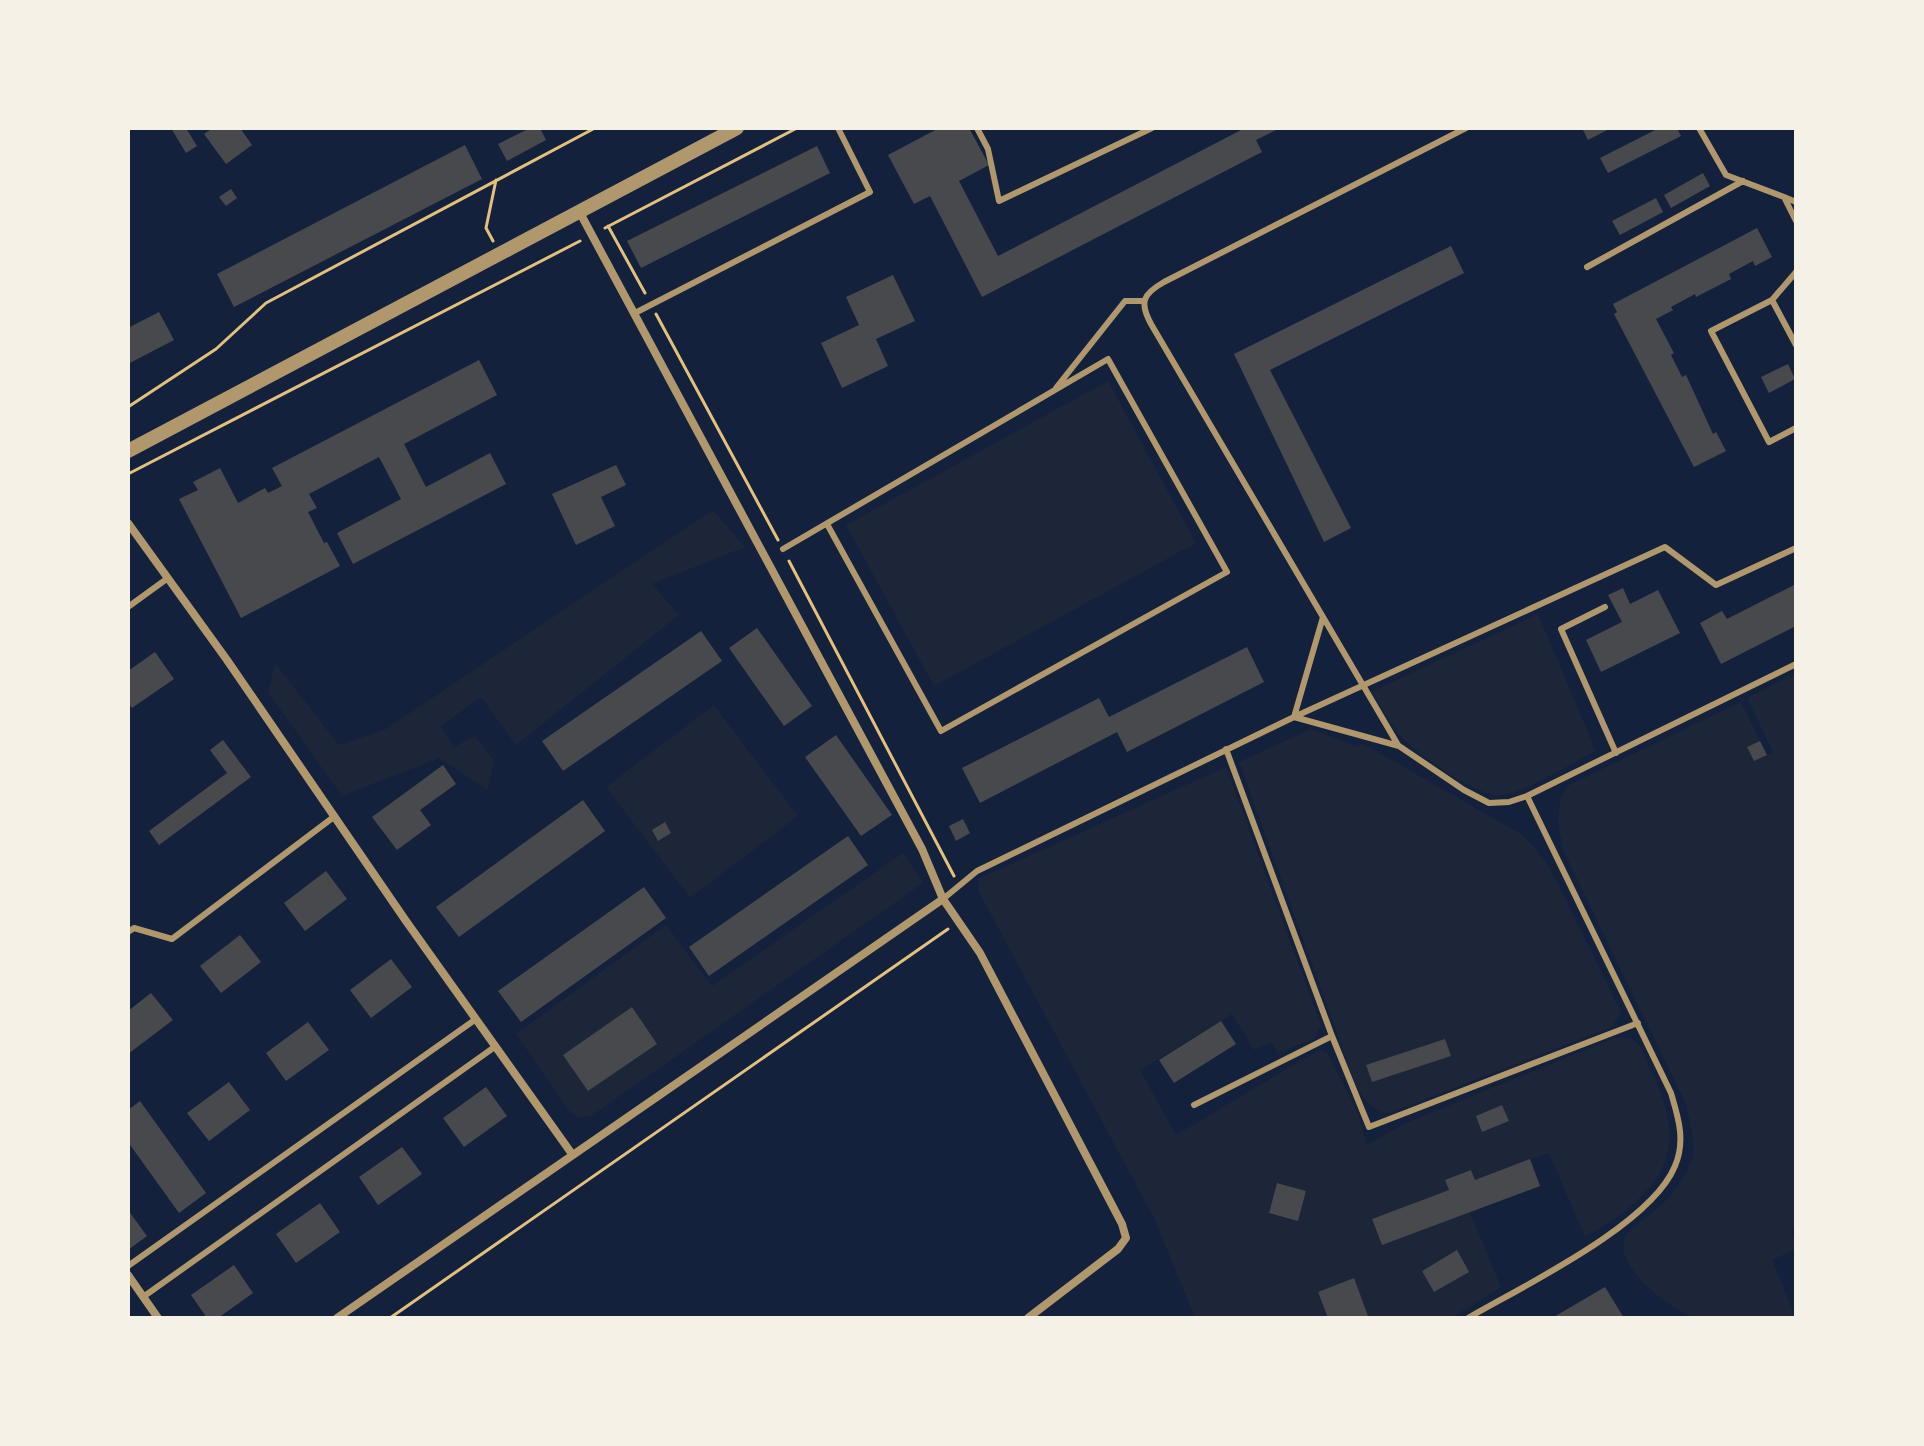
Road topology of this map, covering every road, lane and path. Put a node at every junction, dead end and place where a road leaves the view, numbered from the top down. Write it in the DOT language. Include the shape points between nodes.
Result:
graph roads {
  1 [pos="595,128"];
  2 [pos="737,128"];
  3 [pos="797,128"];
  4 [pos="838,128"];
  5 [pos="977,128"];
  6 [pos="1152,128"];
  7 [pos="1466,128"];
  8 [pos="1699,128"];
  9 [pos="496,180"];
  10 [pos="1743,181"];
  11 [pos="1784,197"];
  12 [pos="1796,202"];
  13 [pos="579,211"];
  14 [pos="1796,221"];
  15 [pos="592,235"];
  16 [pos="499,253"];
  17 [pos="1587,267"];
  18 [pos="1796,272"];
  19 [pos="1772,300"];
  20 [pos="1144,301"];
  21 [pos="635,313"];
  22 [pos="1796,345"];
  23 [pos="1054,391"];
  24 [pos="128,407"];
  25 [pos="1796,428"];
  26 [pos="128,451"];
  27 [pos="128,474"];
  28 [pos="128,523"];
  29 [pos="827,524"];
  30 [pos="1796,548"];
  31 [pos="783,549"];
  32 [pos="168,578"];
  33 [pos="1605,607"];
  34 [pos="129,608"];
  35 [pos="1323,617"];
  36 [pos="1796,664"];
  37 [pos="1362,686"];
  38 [pos="1294,717"];
  39 [pos="1399,746"];
  40 [pos="1226,749"];
  41 [pos="1616,753"];
  42 [pos="1527,796"];
  43 [pos="335,816"];
  44 [pos="943,899"];
  45 [pos="959,922"];
  46 [pos="128,932"];
  47 [pos="476,1019"];
  48 [pos="1638,1023"];
  49 [pos="1332,1036"];
  50 [pos="496,1046"];
  51 [pos="1194,1105"];
  52 [pos="572,1154"];
  53 [pos="128,1266"];
  54 [pos="128,1275"];
  55 [pos="143,1297"];
  56 [pos="158,1318"];
  57 [pos="337,1318"];
  58 [pos="390,1318"];
  59 [pos="1028,1318"];
  60 [pos="1468,1318"];
  1 -- 9 [label="path"];
  2 -- 13 [label="street"];
  3 -- 15 [label="path"];
  4 -- 21 [label="lane" via="870,192"];
  5 -- 6 [label="lane" via="988,149 999,201"];
  7 -- 20 [label="lane" via="1149,290"];
  8 -- 10 [label="lane" via="1726,175"];
  9 -- 16 [label="path" via="486,228"];
  9 -- 24 [label="path" via="266,303 216,349"];
  10 -- 11 [label="lane"];
  10 -- 17 [label="lane"];
  11 -- 12 [label="lane"];
  11 -- 14 [label="lane"];
  13 -- 15 [label="street"];
  13 -- 16 [label="street"];
  15 -- 21 [label="street"];
  15 -- 27 [label="path"];
  16 -- 26 [label="street"];
  18 -- 19 [label="lane"];
  19 -- 22 [label="lane"];
  19 -- 25 [label="lane" via="1711,331 1769,442"];
  20 -- 23 [label="lane" via="1125,301"];
  20 -- 35 [label="lane" via="1151,324"];
  21 -- 44 [label="street" via="922,849"];
  23 -- 29 [label="lane"];
  23 -- 29 [label="lane" via="1108,359 1227,572 941,731"];
  28 -- 32 [label="street"];
  29 -- 31 [label="lane"];
  30 -- 37 [label="lane" via="1716,585 1665,547"];
  32 -- 34 [label="lane"];
  32 -- 43 [label="street"];
  33 -- 41 [label="lane" via="1561,629"];
  35 -- 37 [label="lane"];
  35 -- 38 [label="lane"];
  36 -- 41 [label="lane"];
  37 -- 38 [label="lane"];
  37 -- 39 [label="lane"];
  38 -- 39 [label="lane"];
  38 -- 40 [label="lane"];
  39 -- 42 [label="lane" via="1489,803"];
  40 -- 44 [label="lane" via="977,871"];
  40 -- 49 [label="lane"];
  41 -- 42 [label="lane"];
  42 -- 48 [label="lane"];
  43 -- 46 [label="lane" via="172,939 134,928"];
  43 -- 47 [label="street"];
  44 -- 45 [label="street"];
  44 -- 52 [label="street"];
  45 -- 58 [label="path"];
  45 -- 59 [label="street" via="980,953 1126,1238"];
  47 -- 50 [label="street"];
  47 -- 53 [label="lane"];
  48 -- 49 [label="lane" via="1369,1127"];
  48 -- 60 [label="lane" via="1679,1122 1675,1167 1642,1208 1601,1241"];
  49 -- 51 [label="lane"];
  50 -- 52 [label="street"];
  50 -- 55 [label="lane"];
  52 -- 57 [label="street"];
  54 -- 55 [label="street"];
  55 -- 56 [label="street"];
}
